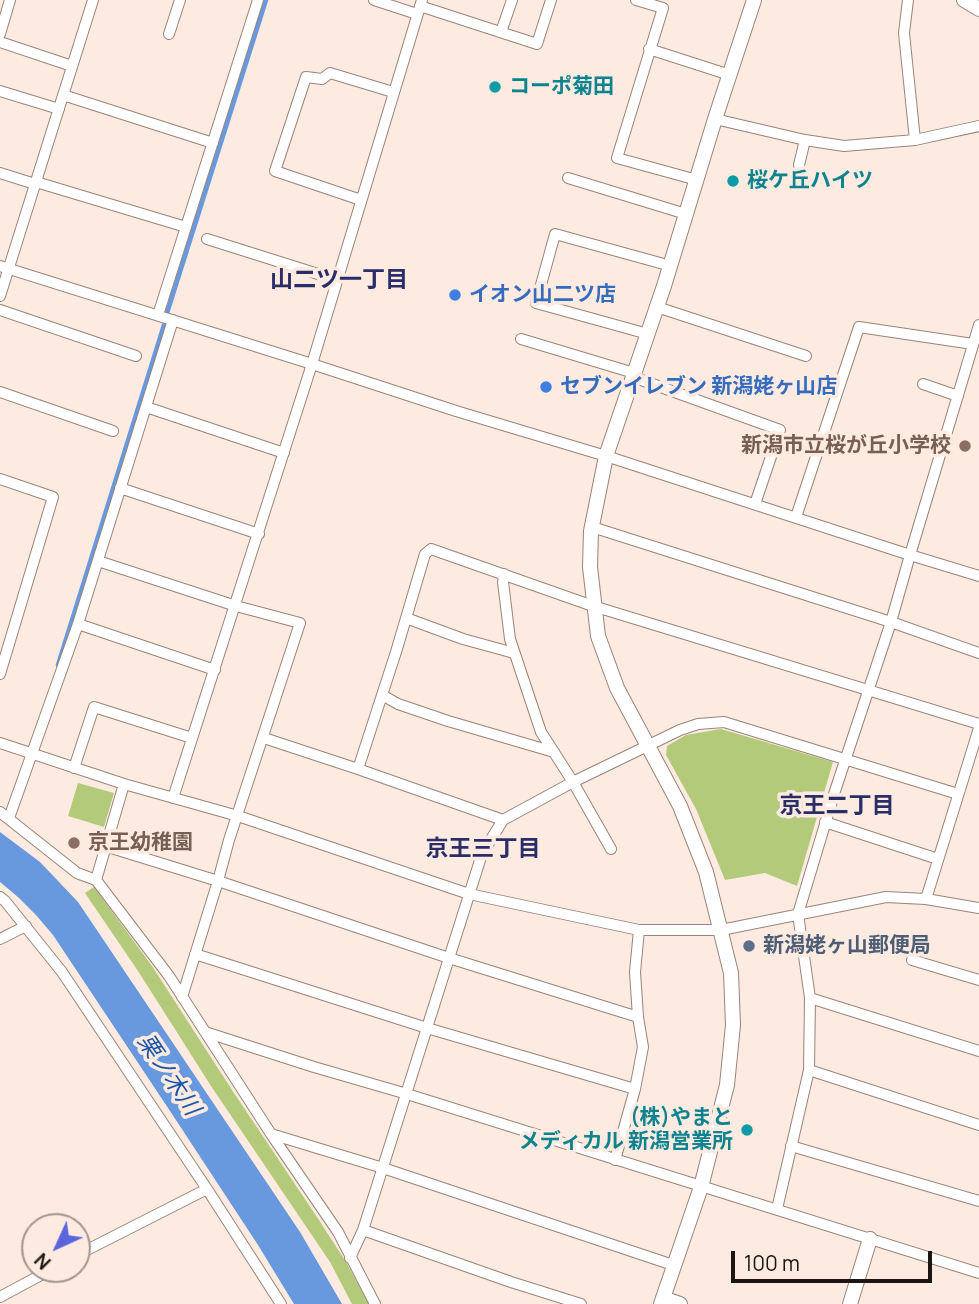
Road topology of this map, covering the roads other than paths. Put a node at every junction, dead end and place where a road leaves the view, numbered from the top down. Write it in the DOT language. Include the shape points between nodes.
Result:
graph roads {
  1 [pos="10,0"];
  2 [pos="93,0"];
  3 [pos="180,0"];
  4 [pos="258,0"];
  5 [pos="374,0"];
  6 [pos="512,0"];
  7 [pos="551,0"];
  8 [pos="636,0"];
  9 [pos="754,0"];
  10 [pos="908,0"];
  11 [pos="964,0"];
  12 [pos="420,6"];
  13 [pos="979,9"];
  14 [pos="501,32"];
  15 [pos="0,34"];
  16 [pos="169,34"];
  17 [pos="0,42"];
  18 [pos="649,49"];
  19 [pos="72,66"];
  20 [pos="730,75"];
  21 [pos="0,91"];
  22 [pos="393,92"];
  23 [pos="63,95"];
  24 [pos="59,109"];
  25 [pos="715,119"];
  26 [pos="979,126"];
  27 [pos="805,140"];
  28 [pos="915,140"];
  29 [pos="213,144"];
  30 [pos="799,165"];
  31 [pos="0,173"];
  32 [pos="568,178"];
  33 [pos="697,180"];
  34 [pos="35,183"];
  35 [pos="361,200"];
  36 [pos="687,214"];
  37 [pos="186,227"];
  38 [pos="207,239"];
  39 [pos="671,266"];
  40 [pos="4,267"];
  41 [pos="337,280"];
  42 [pos="0,296"];
  43 [pos="657,307"];
  44 [pos="0,310"];
  45 [pos="158,316"];
  46 [pos="173,320"];
  47 [pos="979,325"];
  48 [pos="648,334"];
  49 [pos="521,339"];
  50 [pos="973,344"];
  51 [pos="136,356"];
  52 [pos="806,356"];
  53 [pos="312,364"];
  54 [pos="634,375"];
  55 [pos="923,384"];
  56 [pos="0,392"];
  57 [pos="958,396"];
  58 [pos="146,407"];
  59 [pos="113,431"];
  60 [pos="284,453"];
  61 [pos="606,456"];
  62 [pos="0,479"];
  63 [pos="120,488"];
  64 [pos="755,504"];
  65 [pos="796,517"];
  66 [pos="592,527"];
  67 [pos="259,534"];
  68 [pos="910,555"];
  69 [pos="98,561"];
  70 [pos="504,574"];
  71 [pos="979,576"];
  72 [pos="236,606"];
  73 [pos="593,606"];
  74 [pos="406,618"];
  75 [pos="891,622"];
  76 [pos="78,624"];
  77 [pos="514,653"];
  78 [pos="979,653"];
  79 [pos="215,670"];
  80 [pos="0,674"];
  81 [pos="868,691"];
  82 [pos="382,695"];
  83 [pos="979,726"];
  84 [pos="192,738"];
  85 [pos="264,738"];
  86 [pos="0,743"];
  87 [pos="648,746"];
  88 [pos="554,752"];
  89 [pos="31,754"];
  90 [pos="845,758"];
  91 [pos="75,768"];
  92 [pos="358,769"];
  93 [pos="573,782"];
  94 [pos="124,784"];
  95 [pos="958,794"];
  96 [pos="173,798"];
  97 [pos="4,815"];
  98 [pos="238,816"];
  99 [pos="503,820"];
  100 [pos="825,822"];
  101 [pos="105,846"];
  102 [pos="611,849"];
  103 [pos="939,859"];
  104 [pos="96,880"];
  105 [pos="218,881"];
  106 [pos="468,894"];
  107 [pos="0,897"];
  108 [pos="926,899"];
  109 [pos="979,908"];
  110 [pos="798,914"];
  111 [pos="26,926"];
  112 [pos="639,930"];
  113 [pos="720,930"];
  114 [pos="0,939"];
  115 [pos="195,954"];
  116 [pos="449,958"];
  117 [pos="912,960"];
  118 [pos="979,980"];
  119 [pos="182,997"];
  120 [pos="810,998"];
  121 [pos="638,1017"];
  122 [pos="427,1028"];
  123 [pos="205,1032"];
  124 [pos="979,1051"];
  125 [pos="809,1070"];
  126 [pos="635,1089"];
  127 [pos="407,1094"];
  128 [pos="979,1125"];
  129 [pos="271,1134"];
  130 [pos="791,1146"];
  131 [pos="615,1160"];
  132 [pos="383,1168"];
  133 [pos="701,1186"];
  134 [pos="207,1189"];
  135 [pos="979,1201"];
  136 [pos="777,1209"];
  137 [pos="363,1230"];
  138 [pos="870,1239"];
  139 [pos="91,1248"];
  140 [pos="350,1258"];
  141 [pos="673,1265"];
  142 [pos="979,1273"];
  143 [pos="26,1283"];
  144 [pos="0,1297"];
  145 [pos="662,1301"];
  146 [pos="574,1303"];
  147 [pos="281,1304"];
  148 [pos="375,1304"];
  149 [pos="680,1304"];
  150 [pos="850,1304"];
  1 -- 15 [label="street"];
  2 -- 19 [label="street"];
  3 -- 16 [label="street"];
  4 -- 29 [label="street"];
  5 -- 12 [label="street"];
  6 -- 14 [label="street"];
  7 -- 14 [label="street" via="537,44"];
  8 -- 18 [label="street" via="663,8"];
  9 -- 20 [label="street"];
  10 -- 28 [label="street" via="904,33"];
  11 -- 13 [label="street"];
  12 -- 14 [label="street"];
  12 -- 22 [label="street"];
  17 -- 19 [label="street"];
  18 -- 20 [label="street"];
  18 -- 33 [label="street" via="617,158"];
  19 -- 23 [label="street"];
  20 -- 25 [label="street"];
  21 -- 24 [label="street"];
  22 -- 35 [label="street"];
  22 -- 35 [label="street" via="330,73 321,79 306,77 275,171"];
  23 -- 24 [label="street"];
  23 -- 29 [label="street"];
  24 -- 34 [label="street"];
  25 -- 27 [label="street"];
  25 -- 33 [label="street"];
  26 -- 28 [label="street"];
  27 -- 28 [label="street" via="845,146"];
  27 -- 30 [label="street"];
  29 -- 37 [label="street"];
  31 -- 34 [label="street"];
  32 -- 36 [label="street"];
  33 -- 36 [label="street"];
  34 -- 37 [label="street"];
  34 -- 40 [label="street"];
  35 -- 41 [label="street"];
  36 -- 39 [label="street"];
  37 -- 45 [label="street"];
  38 -- 41 [label="street"];
  39 -- 43 [label="street"];
  39 -- 48 [label="street" via="555,234 536,303"];
  40 -- 42 [label="street"];
  40 -- 45 [label="street"];
  41 -- 53 [label="street"];
  43 -- 48 [label="street"];
  43 -- 52 [label="street"];
  44 -- 51 [label="street"];
  45 -- 46 [label="street"];
  46 -- 53 [label="street"];
  46 -- 58 [label="street"];
  47 -- 50 [label="street"];
  48 -- 54 [label="street"];
  49 -- 54 [label="street"];
  50 -- 57 [label="street"];
  50 -- 65 [label="street" via="859,327"];
  53 -- 60 [label="street"];
  53 -- 61 [label="street"];
  54 -- 61 [label="street"];
  54 -- 64 [label="street" via="780,430"];
  55 -- 57 [label="street"];
  56 -- 59 [label="street"];
  57 -- 68 [label="street"];
  58 -- 60 [label="street"];
  58 -- 63 [label="street"];
  60 -- 67 [label="street"];
  61 -- 64 [label="street"];
  61 -- 66 [label="street"];
  62 -- 80 [label="street" via="54,497"];
  63 -- 67 [label="street"];
  63 -- 69 [label="street"];
  64 -- 65 [label="street"];
  65 -- 68 [label="street"];
  66 -- 73 [label="street"];
  66 -- 75 [label="street"];
  67 -- 72 [label="street"];
  68 -- 71 [label="street"];
  68 -- 75 [label="street"];
  69 -- 72 [label="street"];
  69 -- 76 [label="street"];
  70 -- 73 [label="street"];
  70 -- 74 [label="street" via="431,549 425,554"];
  70 -- 77 [label="street"];
  72 -- 79 [label="street"];
  72 -- 85 [label="street" via="300,623"];
  73 -- 81 [label="street"];
  73 -- 87 [label="street" via="598,636 617,688"];
  74 -- 77 [label="street"];
  74 -- 82 [label="street"];
  75 -- 78 [label="street"];
  75 -- 81 [label="street"];
  76 -- 79 [label="street"];
  76 -- 89 [label="street"];
  77 -- 88 [label="street" via="541,732"];
  79 -- 84 [label="street"];
  81 -- 83 [label="street"];
  81 -- 90 [label="street"];
  82 -- 88 [label="street" via="448,721"];
  82 -- 92 [label="street"];
  83 -- 95 [label="street"];
  84 -- 91 [label="street" via="94,708"];
  84 -- 96 [label="street"];
  85 -- 92 [label="street"];
  85 -- 98 [label="street"];
  86 -- 89 [label="street"];
  87 -- 90 [label="street" via="698,724 724,722"];
  87 -- 93 [label="street"];
  87 -- 113 [label="street" via="680,806 706,872"];
  88 -- 93 [label="street"];
  89 -- 91 [label="street"];
  89 -- 97 [label="street"];
  90 -- 95 [label="street"];
  90 -- 100 [label="street"];
  91 -- 94 [label="street"];
  92 -- 99 [label="street"];
  93 -- 99 [label="street"];
  93 -- 102 [label="street"];
  94 -- 96 [label="street"];
  94 -- 101 [label="street"];
  95 -- 103 [label="street"];
  96 -- 98 [label="street"];
  97 -- 104 [label="street" via="77,873"];
  98 -- 105 [label="street"];
  98 -- 106 [label="street"];
  99 -- 106 [label="street" via="482,854"];
  100 -- 103 [label="street"];
  100 -- 110 [label="street"];
  101 -- 104 [label="street"];
  101 -- 105 [label="street"];
  103 -- 108 [label="street"];
  104 -- 119 [label="street"];
  105 -- 115 [label="street"];
  105 -- 116 [label="street"];
  106 -- 112 [label="street"];
  106 -- 116 [label="street"];
  107 -- 111 [label="street"];
  108 -- 109 [label="street"];
  108 -- 110 [label="street" via="886,897"];
  110 -- 113 [label="street"];
  110 -- 120 [label="street"];
  111 -- 114 [label="street"];
  111 -- 134 [label="street" via="62,972"];
  112 -- 113 [label="street"];
  112 -- 121 [label="street" via="635,972"];
  113 -- 133 [label="street" via="731,973 733,1025 727,1084"];
  115 -- 119 [label="street"];
  115 -- 122 [label="street"];
  116 -- 121 [label="street"];
  116 -- 122 [label="street"];
  117 -- 118 [label="street"];
  119 -- 123 [label="street"];
  120 -- 124 [label="street"];
  120 -- 125 [label="street"];
  121 -- 126 [label="street" via="643,1047"];
  122 -- 126 [label="street"];
  122 -- 127 [label="street"];
  123 -- 127 [label="street"];
  123 -- 129 [label="street"];
  125 -- 128 [label="street"];
  125 -- 130 [label="street"];
  126 -- 131 [label="street"];
  127 -- 131 [label="street"];
  127 -- 132 [label="street"];
  129 -- 132 [label="street"];
  129 -- 140 [label="street" via="338,1232"];
  130 -- 135 [label="street"];
  130 -- 136 [label="street"];
  131 -- 133 [label="street"];
  132 -- 137 [label="street"];
  132 -- 141 [label="street"];
  133 -- 136 [label="street"];
  133 -- 141 [label="street"];
  134 -- 139 [label="street"];
  134 -- 147 [label="street"];
  136 -- 138 [label="street"];
  137 -- 140 [label="street"];
  137 -- 146 [label="street"];
  138 -- 142 [label="street"];
  138 -- 150 [label="street"];
  140 -- 148 [label="street"];
  141 -- 145 [label="street"];
  143 -- 144 [label="street"];
  145 -- 149 [label="street"];
}
